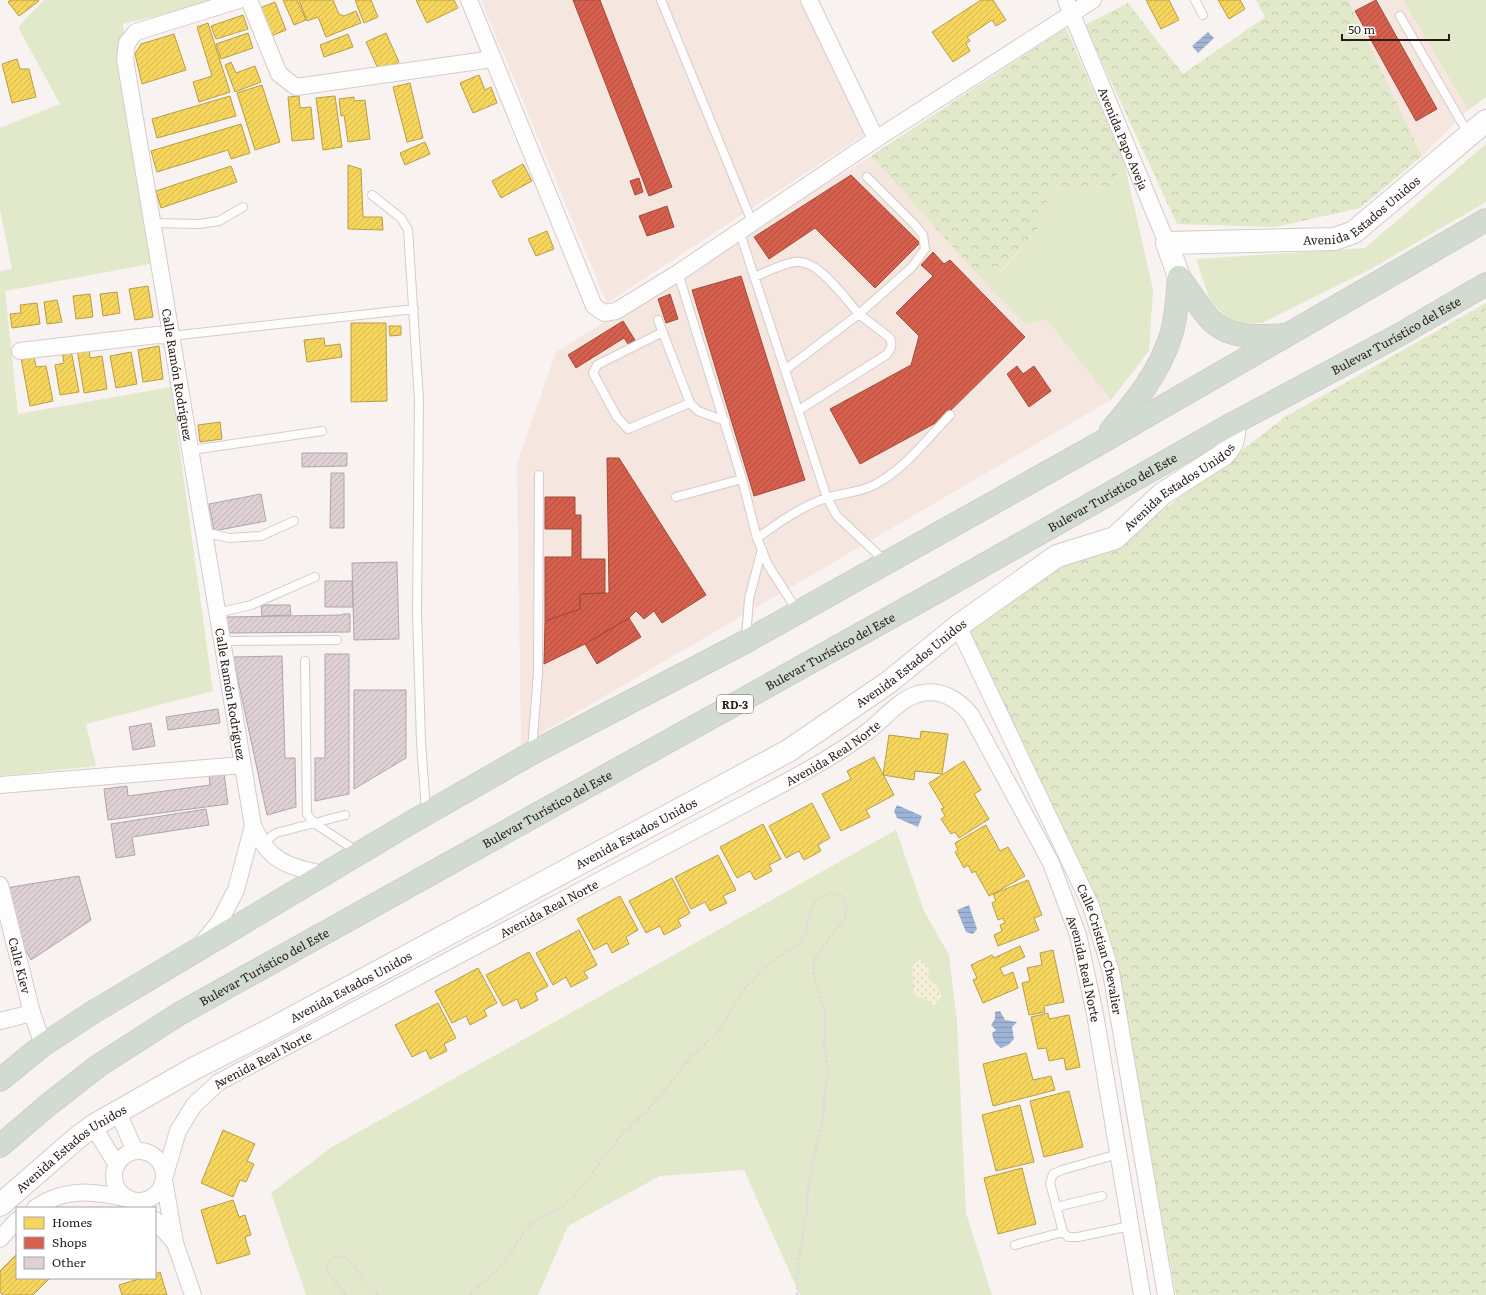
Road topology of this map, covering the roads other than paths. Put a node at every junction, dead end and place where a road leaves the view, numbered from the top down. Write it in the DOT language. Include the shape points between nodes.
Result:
graph roads {
  1 [pos="239,0"];
  2 [pos="249,0"];
  3 [pos="469,0"];
  4 [pos="661,0"];
  5 [pos="809,0"];
  6 [pos="1093,0"];
  7 [pos="1195,0"];
  8 [pos="1069,6"];
  9 [pos="1203,15"];
  10 [pos="1400,16"];
  11 [pos="493,59"];
  12 [pos="1486,122"];
  13 [pos="1469,136"];
  14 [pos="876,139"];
  15 [pos="867,177"];
  16 [pos="372,195"];
  17 [pos="243,207"];
  18 [pos="1486,220"];
  19 [pos="152,223"];
  20 [pos="746,226"];
  21 [pos="1167,243"];
  22 [pos="678,273"];
  23 [pos="754,277"];
  24 [pos="1180,277"];
  25 [pos="1486,284"];
  26 [pos="414,309"];
  27 [pos="859,314"];
  28 [pos="658,320"];
  29 [pos="663,332"];
  30 [pos="1287,335"];
  31 [pos="171,336"];
  32 [pos="20,351"];
  33 [pos="785,370"];
  34 [pos="690,403"];
  35 [pos="799,410"];
  36 [pos="950,415"];
  37 [pos="725,421"];
  38 [pos="1234,422"];
  39 [pos="322,431"];
  40 [pos="1100,442"];
  41 [pos="192,450"];
  42 [pos="539,475"];
  43 [pos="742,479"];
  44 [pos="676,497"];
  45 [pos="827,498"];
  46 [pos="294,521"];
  47 [pos="204,532"];
  48 [pos="757,538"];
  49 [pos="762,549"];
  50 [pos="887,562"];
  51 [pos="315,577"];
  52 [pos="798,612"];
  53 [pos="217,613"];
  54 [pos="958,626"];
  55 [pos="336,640"];
  56 [pos="221,641"];
  57 [pos="746,642"];
  58 [pos="305,661"];
  59 [pos="532,753"];
  60 [pos="242,765"];
  61 [pos="0,785"];
  62 [pos="426,814"];
  63 [pos="345,816"];
  64 [pos="314,823"];
  65 [pos="253,826"];
  66 [pos="261,844"];
  67 [pos="359,852"];
  68 [pos="322,874"];
  69 [pos="0,885"];
  70 [pos="198,948"];
  71 [pos="32,1013"];
  72 [pos="0,1021"];
  73 [pos="42,1045"];
  74 [pos="0,1080"];
  75 [pos="118,1112"];
  76 [pos="93,1126"];
  77 [pos="173,1145"];
  78 [pos="0,1146"];
  79 [pos="135,1151"];
  80 [pos="151,1154"];
  81 [pos="1118,1154"];
  82 [pos="116,1172"];
  83 [pos="164,1177"];
  84 [pos="89,1193"];
  85 [pos="1102,1196"];
  86 [pos="135,1203"];
  87 [pos="0,1205"];
  88 [pos="36,1207"];
  89 [pos="1056,1207"];
  90 [pos="16,1221"];
  91 [pos="156,1221"];
  92 [pos="1130,1226"];
  93 [pos="1063,1232"];
  94 [pos="0,1239"];
  95 [pos="176,1243"];
  96 [pos="1015,1245"];
  97 [pos="193,1295"];
  98 [pos="1142,1295"];
  99 [pos="1166,1295"];
  1 -- 19 [label="street, Calle Ramón Rodríguez" via="136,32 127,43 125,59"];
  2 -- 11 [label="street" via="279,74 296,87"];
  3 -- 11 [label="street"];
  4 -- 20 [label="lane"];
  5 -- 14 [label="street"];
  6 -- 8 [label="street"];
  7 -- 9 [label="lane"];
  8 -- 14 [label="street"];
  8 -- 21 [label="street, Avenida Papo Aveja"];
  10 -- 13 [label="lane"];
  11 -- 22 [label="street" via="594,306 604,313 616,311"];
  12 -- 13 [label="street, Avenida Estados Unidos"];
  13 -- 21 [label="street, Avenida Estados Unidos" via="1370,220 1354,232 1335,239"];
  14 -- 20 [label="street"];
  15 -- 27 [label="lane" via="915,225 923,235 925,249 912,267"];
  16 -- 26 [label="lane" via="401,218 408,230"];
  17 -- 19 [label="lane" via="219,221 199,224"];
  18 -- 30 [label="highway"];
  19 -- 31 [label="street, Calle Ramón Rodríguez"];
  20 -- 22 [label="street"];
  20 -- 23 [label="lane"];
  21 -- 24 [label="street, Avenida Papo Aveja"];
  22 -- 37 [label="lane"];
  23 -- 27 [label="lane" via="792,263 810,263 820,270"];
  23 -- 33 [label="lane"];
  24 -- 30 [label="highway" via="1213,322 1232,333 1248,336"];
  24 -- 40 [label="highway" via="1172,334 1160,365 1142,394"];
  25 -- 38 [label="highway, Bulevar Turístico del Este / RD-3" via="1399,335"];
  26 -- 31 [label="lane"];
  26 -- 62 [label="lane" via="419,399 418,628"];
  27 -- 33 [label="lane"];
  27 -- 35 [label="lane" via="890,338 891,348 886,356"];
  28 -- 29 [label="lane"];
  29 -- 34 [label="lane"];
  29 -- 34 [label="lane" via="597,365 593,373 617,417 628,429"];
  30 -- 40 [label="highway"];
  31 -- 32 [label="street" via="157,335"];
  31 -- 41 [label="street, Calle Ramón Rodríguez"];
  33 -- 35 [label="lane"];
  34 -- 37 [label="lane" via="698,411"];
  35 -- 45 [label="lane"];
  36 -- 45 [label="lane" via="899,468 884,479 872,486"];
  37 -- 43 [label="lane"];
  38 -- 54 [label="street, Avenida Estados Unidos" via="1235,435 1231,447 1223,455 1162,494 1115,538 1057,556"];
  38 -- 78 [label="highway, Bulevar Turístico del Este / RD-3" via="179,1014 98,1066"];
  39 -- 41 [label="lane"];
  40 -- 50 [label="highway"];
  41 -- 47 [label="street, Calle Ramón Rodríguez"];
  42 -- 59 [label="lane" via="538,674"];
  43 -- 44 [label="lane"];
  43 -- 48 [label="lane"];
  45 -- 48 [label="lane" via="800,508"];
  45 -- 50 [label="lane" via="837,516"];
  46 -- 47 [label="lane" via="261,536 229,538"];
  47 -- 53 [label="street, Calle Ramón Rodríguez"];
  48 -- 49 [label="lane"];
  49 -- 52 [label="lane" via="768,564"];
  49 -- 57 [label="lane" via="749,599"];
  50 -- 52 [label="highway"];
  51 -- 53 [label="lane" via="251,605"];
  52 -- 57 [label="highway"];
  53 -- 56 [label="street, Calle Ramón Rodríguez"];
  54 -- 75 [label="street, Avenida Estados Unidos" via="889,682 788,751 193,1069"];
  54 -- 99 [label="street, Calle Cristian Chevalier" via="1091,906 1112,972"];
  55 -- 56 [label="lane"];
  56 -- 60 [label="street, Calle Ramón Rodríguez"];
  57 -- 59 [label="highway"];
  58 -- 64 [label="lane" via="305,801 307,814"];
  59 -- 62 [label="highway"];
  60 -- 61 [label="street"];
  60 -- 65 [label="street, Calle Ramón Rodríguez"];
  62 -- 67 [label="highway"];
  63 -- 64 [label="lane"];
  64 -- 66 [label="lane" via="276,834"];
  64 -- 67 [label="lane"];
  65 -- 66 [label="street"];
  65 -- 70 [label="street" via="236,890 220,921"];
  66 -- 68 [label="street" via="276,858 294,867"];
  67 -- 68 [label="highway"];
  68 -- 70 [label="highway"];
  69 -- 71 [label="street, Calle Kiev"];
  70 -- 73 [label="highway"];
  71 -- 72 [label="street"];
  71 -- 73 [label="street, Calle Kiev"];
  73 -- 74 [label="highway"];
  75 -- 76 [label="street, Avenida Estados Unidos"];
  75 -- 79 [label="street"];
  76 -- 82 [label="street"];
  76 -- 87 [label="street, Avenida Estados Unidos"];
  77 -- 80 [label="street"];
  77 -- 81 [label="street, Avenida Real Norte" via="178,1131 194,1105 219,1082 831,758 906,699 934,692 962,703 971,715 1050,863 1078,935 1095,1014"];
  77 -- 83 [label="street, Avenida Real Norte"];
  79 -- 80 [label="street"];
  79 -- 82 [label="street" via="128,1154"];
  80 -- 83 [label="street" via="163,1166"];
  81 -- 89 [label="lane" via="1053,1174 1050,1181"];
  81 -- 92 [label="street, Avenida Real Norte"];
  82 -- 84 [label="street" via="103,1189"];
  82 -- 86 [label="street" via="118,1189"];
  83 -- 86 [label="street" via="161,1190 156,1196"];
  83 -- 95 [label="street"];
  84 -- 86 [label="street"];
  84 -- 88 [label="street" via="49,1198"];
  85 -- 89 [label="lane"];
  89 -- 93 [label="lane"];
  90 -- 94 [label="street"];
  91 -- 95 [label="street"];
  92 -- 93 [label="lane" via="1074,1238"];
  92 -- 98 [label="street, Avenida Real Norte"];
  93 -- 96 [label="lane"];
  95 -- 97 [label="street"];
}
